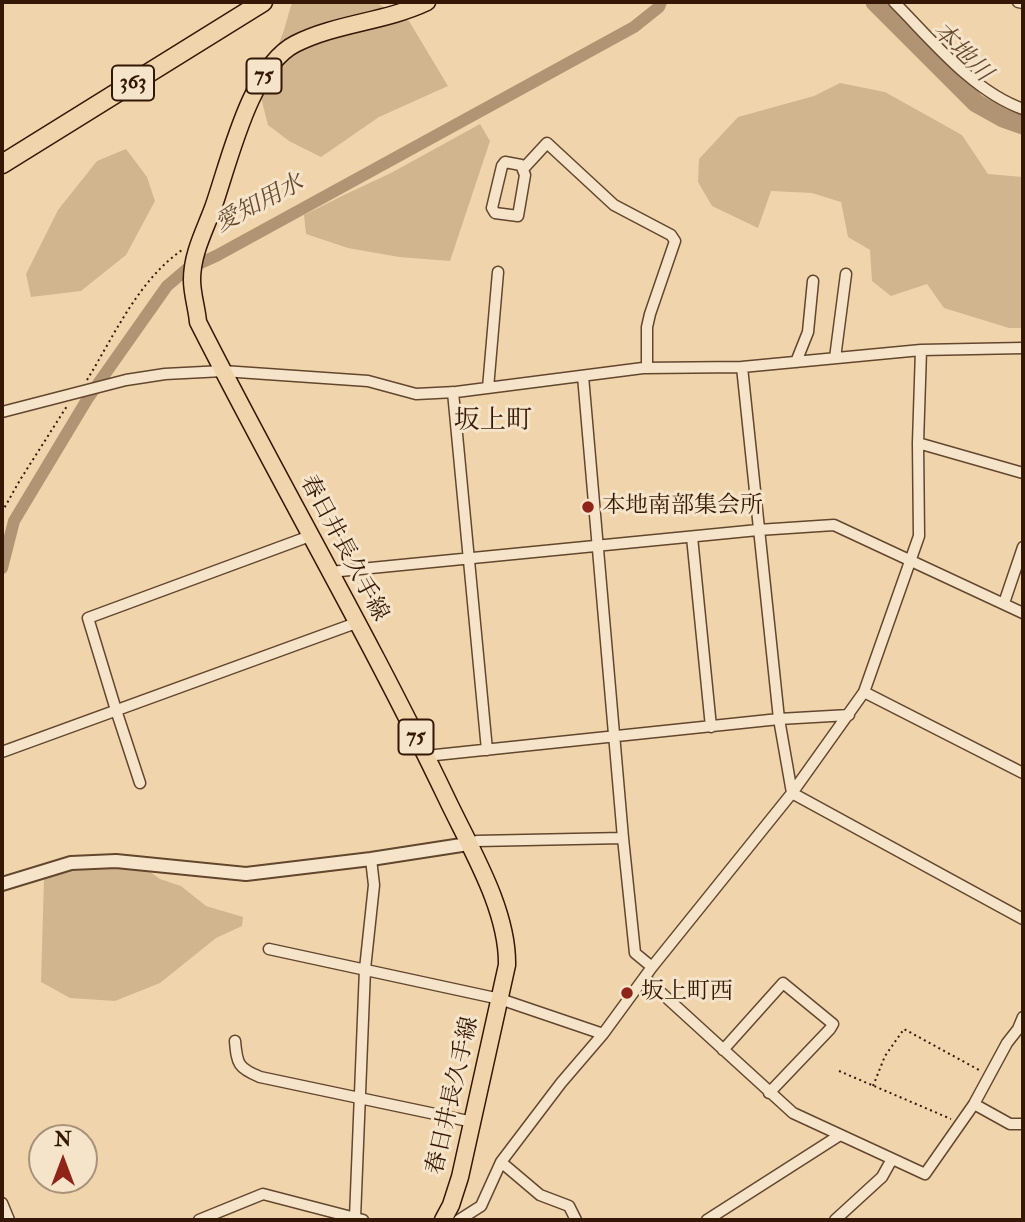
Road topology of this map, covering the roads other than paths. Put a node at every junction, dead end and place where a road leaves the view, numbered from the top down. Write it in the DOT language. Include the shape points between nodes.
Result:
graph roads {
  1 [pos="263,2"];
  2 [pos="427,2"];
  3 [pos="894,2"];
  4 [pos="1023,109"];
  5 [pos="2,164"];
  6 [pos="523,169"];
  7 [pos="498,272"];
  8 [pos="846,274"];
  9 [pos="813,281"];
  10 [pos="1023,348"];
  11 [pos="921,350"];
  12 [pos="835,358"];
  13 [pos="796,362"];
  14 [pos="742,367"];
  15 [pos="647,368"];
  16 [pos="223,371"];
  17 [pos="583,376"];
  18 [pos="488,388"];
  19 [pos="453,392"];
  20 [pos="2,412"];
  21 [pos="918,443"];
  22 [pos="1023,473"];
  23 [pos="758,530"];
  24 [pos="310,536"];
  25 [pos="692,537"];
  26 [pos="597,547"];
  27 [pos="1023,547"];
  28 [pos="468,559"];
  29 [pos="911,560"];
  30 [pos="330,572"];
  31 [pos="1004,603"];
  32 [pos="1023,613"];
  33 [pos="356,622"];
  34 [pos="864,692"];
  35 [pos="116,710"];
  36 [pos="849,715"];
  37 [pos="779,719"];
  38 [pos="711,727"];
  39 [pos="614,737"];
  40 [pos="487,750"];
  41 [pos="2,752"];
  42 [pos="426,756"];
  43 [pos="1023,773"];
  44 [pos="140,783"];
  45 [pos="792,793"];
  46 [pos="623,838"];
  47 [pos="468,844"];
  48 [pos="371,859"];
  49 [pos="2,884"];
  50 [pos="1023,919"];
  51 [pos="269,949"];
  52 [pos="652,967"];
  53 [pos="365,969"];
  54 [pos="645,978"];
  55 [pos="500,999"];
  56 [pos="1023,1017"];
  57 [pos="603,1034"];
  58 [pos="235,1041"];
  59 [pos="723,1050"];
  60 [pos="769,1093"];
  61 [pos="360,1098"];
  62 [pos="974,1104"];
  63 [pos="473,1122"];
  64 [pos="1023,1124"];
  65 [pos="840,1135"];
  66 [pos="892,1159"];
  67 [pos="501,1162"];
  68 [pos="2,1203"];
  69 [pos="204,1219"];
  70 [pos="359,1219"];
  71 [pos="9,1220"];
  72 [pos="443,1220"];
  73 [pos="459,1220"];
  74 [pos="576,1220"];
  75 [pos="707,1220"];
  76 [pos="835,1220"];
  1 -- 5 [label="highway, 363"];
  2 -- 16 [label="main road, 春日井長久手線 / 75" via="294,44 268,69 241,121 199,242 192,280 198,322"];
  3 -- 4 [label="street" via="987,92"];
  6 -- 6 [label="street" via="505,162 502,166 492,208 495,213 518,216"];
  6 -- 15 [label="street" via="547,143 614,205 671,234 675,241 650,314"];
  7 -- 18 [label="street"];
  8 -- 12 [label="street"];
  9 -- 13 [label="street" via="808,331"];
  10 -- 11 [label="street"];
  11 -- 12 [label="street"];
  11 -- 21 [label="street"];
  12 -- 13 [label="street"];
  13 -- 14 [label="street"];
  14 -- 15 [label="street"];
  14 -- 23 [label="street"];
  15 -- 17 [label="street"];
  16 -- 19 [label="street" via="368,381 416,394"];
  16 -- 20 [label="street" via="126,380"];
  16 -- 24 [label="main road, 春日井長久手線 / 75"];
  17 -- 18 [label="street"];
  17 -- 26 [label="street"];
  18 -- 19 [label="street"];
  19 -- 28 [label="street"];
  21 -- 22 [label="street"];
  21 -- 29 [label="street" via="919,536"];
  23 -- 25 [label="street"];
  23 -- 29 [label="street" via="834,525"];
  23 -- 37 [label="street"];
  24 -- 30 [label="main road, 春日井長久手線 / 75"];
  24 -- 35 [label="street" via="88,618"];
  25 -- 26 [label="street"];
  25 -- 38 [label="street"];
  26 -- 28 [label="street"];
  26 -- 39 [label="street"];
  27 -- 31 [label="street"];
  28 -- 30 [label="street"];
  28 -- 40 [label="street"];
  29 -- 31 [label="street"];
  29 -- 34 [label="street"];
  30 -- 33 [label="main road, 春日井長久手線 / 75"];
  31 -- 32 [label="street"];
  33 -- 35 [label="street"];
  33 -- 42 [label="main road, 春日井長久手線 / 75"];
  34 -- 36 [label="street"];
  34 -- 43 [label="street"];
  35 -- 41 [label="street"];
  35 -- 44 [label="street"];
  36 -- 37 [label="street"];
  36 -- 45 [label="street"];
  37 -- 38 [label="street"];
  37 -- 45 [label="street"];
  38 -- 39 [label="street"];
  39 -- 40 [label="street"];
  39 -- 46 [label="street"];
  40 -- 42 [label="street"];
  42 -- 47 [label="main road, 春日井長久手線 / 75"];
  45 -- 50 [label="street"];
  45 -- 52 [label="street"];
  46 -- 47 [label="street"];
  46 -- 52 [label="street" via="635,953"];
  47 -- 48 [label="street"];
  47 -- 55 [label="main road, 春日井長久手線 / 75" via="506,937 507,965"];
  48 -- 49 [label="street" via="246,874 116,861 71,863"];
  48 -- 53 [label="street" via="374,885"];
  51 -- 53 [label="street"];
  52 -- 54 [label="street"];
  53 -- 55 [label="street"];
  53 -- 61 [label="street"];
  54 -- 57 [label="street"];
  54 -- 59 [label="street"];
  55 -- 57 [label="street"];
  55 -- 63 [label="main road, 春日井長久手線 / 75"];
  56 -- 62 [label="street"];
  57 -- 67 [label="street"];
  58 -- 61 [label="street" via="239,1065 245,1071"];
  59 -- 60 [label="street"];
  59 -- 60 [label="street" via="783,983 833,1024"];
  60 -- 65 [label="street" via="793,1113"];
  61 -- 63 [label="street"];
  61 -- 70 [label="street"];
  62 -- 64 [label="street" via="1010,1124"];
  62 -- 66 [label="street" via="925,1174"];
  63 -- 72 [label="main road, 春日井長久手線 / 75" via="460,1177"];
  65 -- 66 [label="street"];
  65 -- 75 [label="street"];
  66 -- 76 [label="street" via="882,1177"];
  67 -- 73 [label="street" via="481,1206"];
  67 -- 74 [label="street" via="540,1195 569,1206"];
  68 -- 71 [label="street"];
  69 -- 70 [label="street" via="263,1194"];
}
